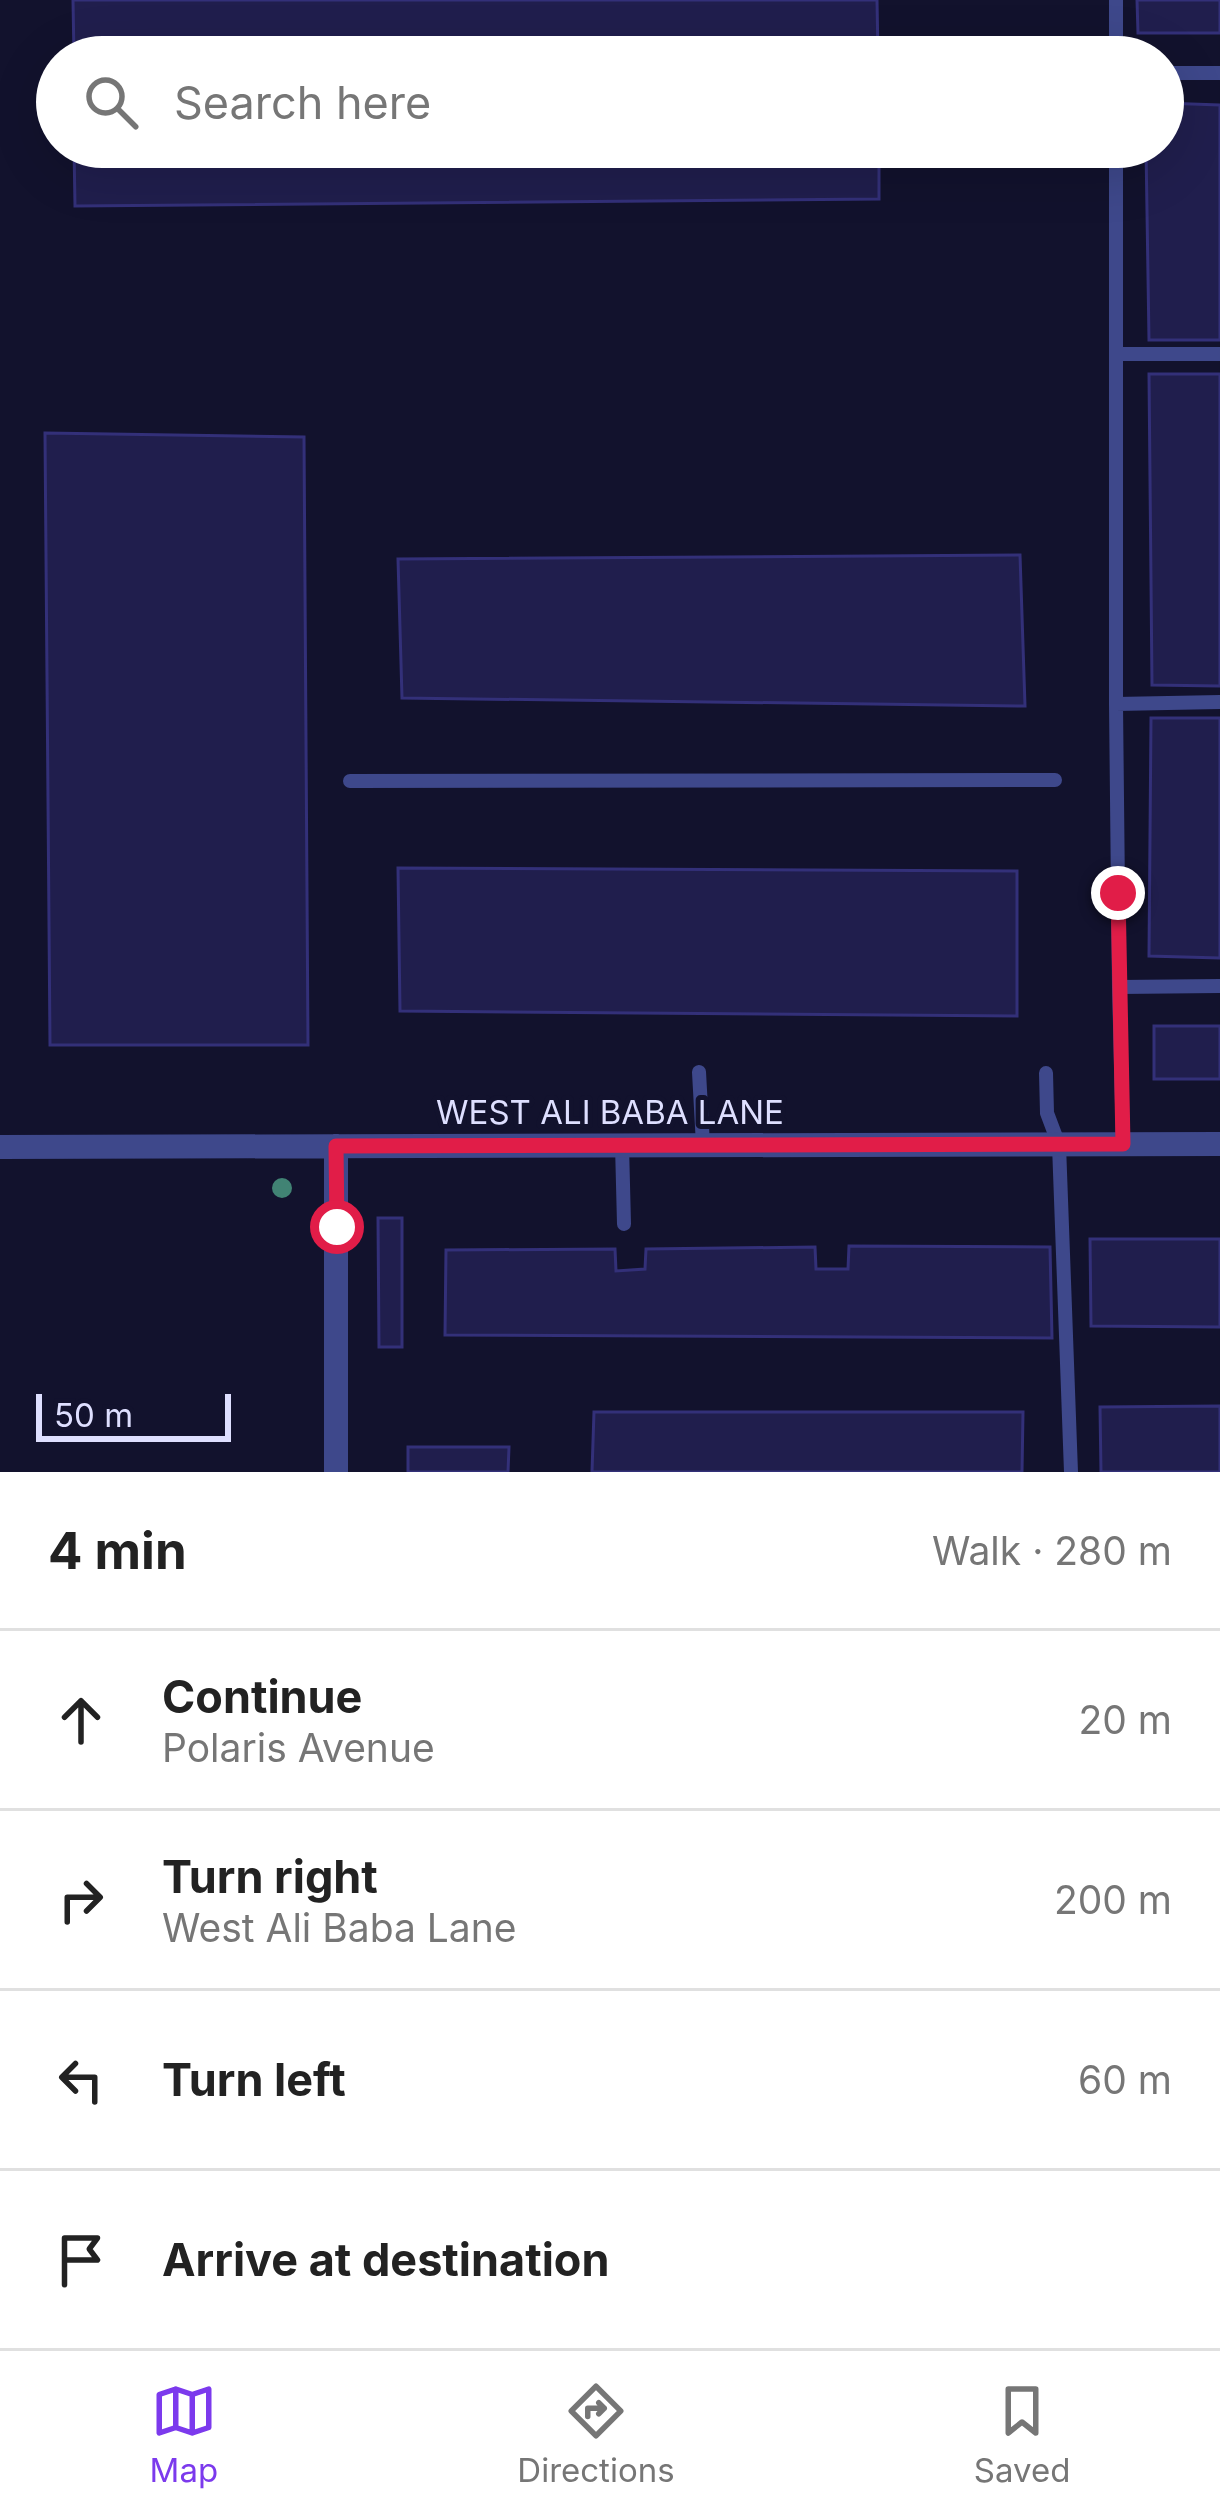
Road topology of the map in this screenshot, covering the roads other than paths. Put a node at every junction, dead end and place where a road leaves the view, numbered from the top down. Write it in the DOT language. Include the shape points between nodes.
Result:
graph roads {
  1 [pos="1116,0"];
  2 [pos="1116,36"];
  3 [pos="1184,73"];
  4 [pos="1220,73"];
  5 [pos="1116,168"];
  6 [pos="1220,354"];
  7 [pos="1116,355"];
  8 [pos="1220,702"];
  9 [pos="1116,704"];
  10 [pos="1054,780"];
  11 [pos="350,782"];
  12 [pos="1220,986"];
  13 [pos="1119,987"];
  14 [pos="699,1072"];
  15 [pos="1046,1073"];
  16 [pos="1059,1144"];
  17 [pos="1123,1144"];
  18 [pos="1220,1144"];
  19 [pos="622,1145"];
  20 [pos="703,1145"];
  21 [pos="336,1146"];
  22 [pos="0,1147"];
  23 [pos="624,1224"];
  24 [pos="336,1472"];
  25 [pos="1070,1472"];
  1 -- 2 [label="lane"];
  3 -- 4 [label="lane"];
  5 -- 7 [label="lane"];
  6 -- 7 [label="lane"];
  7 -- 9 [label="lane"];
  8 -- 9 [label="lane"];
  9 -- 13 [label="lane"];
  10 -- 11 [label="lane"];
  12 -- 13 [label="lane"];
  13 -- 17 [label="lane"];
  14 -- 20 [label="lane"];
  15 -- 16 [label="lane" via="1047,1113"];
  16 -- 17 [label="street, WEST ALI BABA LANE"];
  16 -- 20 [label="street, WEST ALI BABA LANE"];
  16 -- 25 [label="lane"];
  17 -- 18 [label="street, WEST ALI BABA LANE"];
  19 -- 20 [label="street, WEST ALI BABA LANE"];
  19 -- 21 [label="street, WEST ALI BABA LANE"];
  19 -- 23 [label="lane"];
  21 -- 22 [label="street, WEST ALI BABA LANE"];
  21 -- 24 [label="street"];
}
